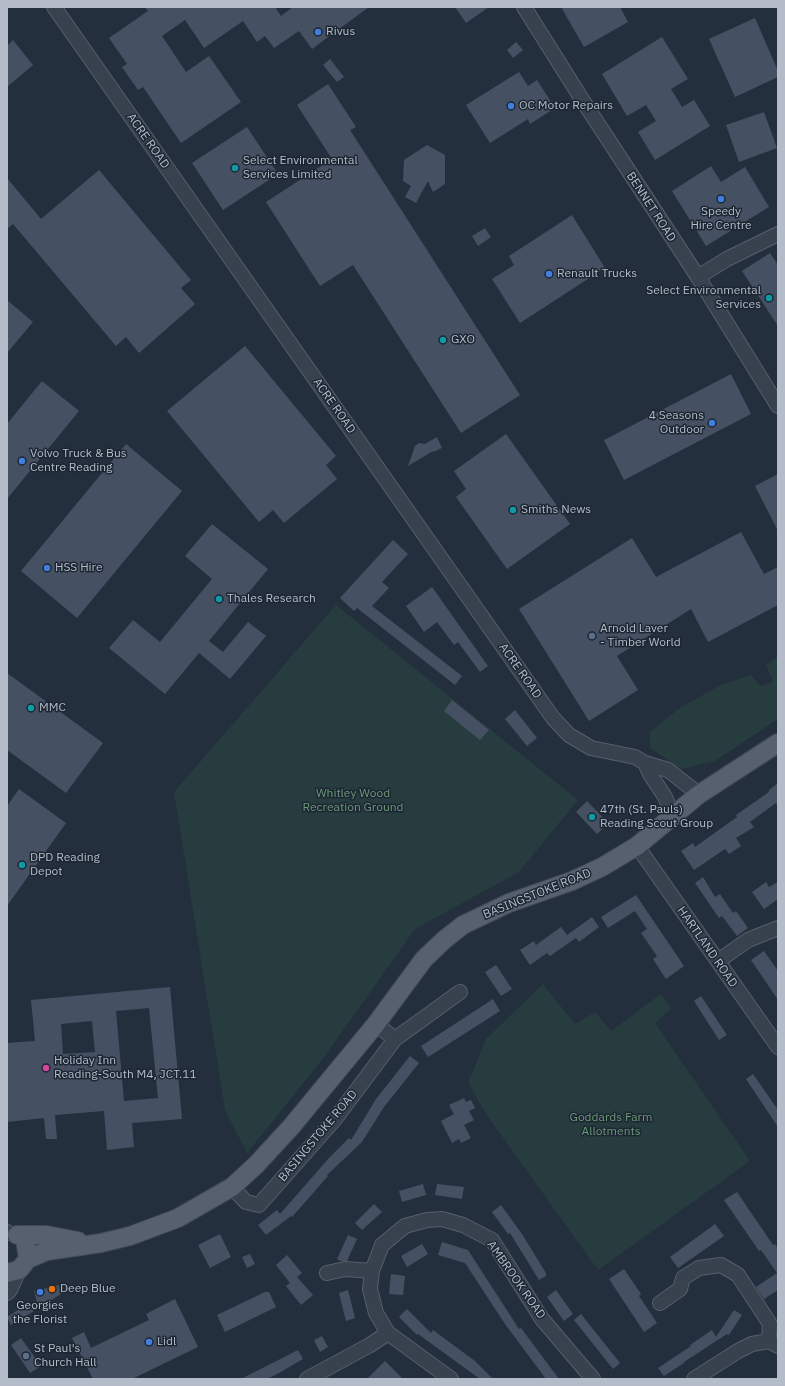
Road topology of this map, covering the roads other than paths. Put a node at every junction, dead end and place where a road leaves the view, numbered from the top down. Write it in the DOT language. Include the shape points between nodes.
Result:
graph roads {
  1 [pos="54,7"];
  2 [pos="524,7"];
  3 [pos="778,234"];
  4 [pos="698,277"];
  5 [pos="778,406"];
  6 [pos="778,743"];
  7 [pos="645,763"];
  8 [pos="698,795"];
  9 [pos="673,816"];
  10 [pos="637,846"];
  11 [pos="778,928"];
  12 [pos="718,961"];
  13 [pos="460,992"];
  14 [pos="376,1024"];
  15 [pos="395,1039"];
  16 [pos="778,1047"];
  17 [pos="232,1187"];
  18 [pos="10,1233"];
  19 [pos="101,1243"];
  20 [pos="18,1267"];
  21 [pos="372,1271"];
  22 [pos="327,1273"];
  23 [pos="7,1293"];
  24 [pos="660,1303"];
  25 [pos="388,1333"];
  26 [pos="773,1344"];
  27 [pos="306,1379"];
  28 [pos="452,1379"];
  29 [pos="593,1379"];
  30 [pos="694,1379"];
  1 -- 7 [label="street, ACRE ROAD" via="553,718 569,735 590,748 635,757"];
  2 -- 4 [label="street, BENNET ROAD"];
  3 -- 4 [label="street" via="727,259"];
  4 -- 5 [label="street, BENNET ROAD"];
  6 -- 8 [label="main road, BASINGSTOKE ROAD"];
  7 -- 8 [label="street, ACRE ROAD" via="673,773"];
  7 -- 9 [label="street"];
  8 -- 9 [label="main road, BASINGSTOKE ROAD"];
  9 -- 10 [label="main road, BASINGSTOKE ROAD"];
  10 -- 12 [label="street, HARTLAND ROAD"];
  10 -- 14 [label="main road, BASINGSTOKE ROAD" via="572,882 509,903 463,925 424,959"];
  11 -- 12 [label="street" via="748,940"];
  12 -- 16 [label="street, HARTLAND ROAD"];
  13 -- 15 [label="street, BASINGSTOKE ROAD"];
  14 -- 15 [label="street"];
  14 -- 17 [label="main road, BASINGSTOKE ROAD" via="292,1127"];
  15 -- 17 [label="street, BASINGSTOKE ROAD" via="334,1119 259,1205 246,1202"];
  17 -- 19 [label="main road, BASINGSTOKE ROAD" via="178,1218 130,1236"];
  18 -- 19 [label="main road, BASINGSTOKE ROAD"];
  18 -- 20 [label="main road" via="24,1241 27,1249"];
  19 -- 20 [label="main road, BASINGSTOKE ROAD" via="47,1251"];
  20 -- 23 [label="street"];
  21 -- 22 [label="street" via="345,1269"];
  21 -- 25 [label="street, AMBROOK ROAD" via="370,1289 376,1313"];
  21 -- 29 [label="street, AMBROOK ROAD" via="382,1245 405,1226 442,1218 463,1225 492,1240 542,1319"];
  24 -- 26 [label="street" via="680,1289 683,1278 699,1268 722,1265 738,1275 770,1324"];
  25 -- 27 [label="street"];
  25 -- 28 [label="street, AMBROOK ROAD"];
  26 -- 30 [label="street" via="752,1344"];
}
